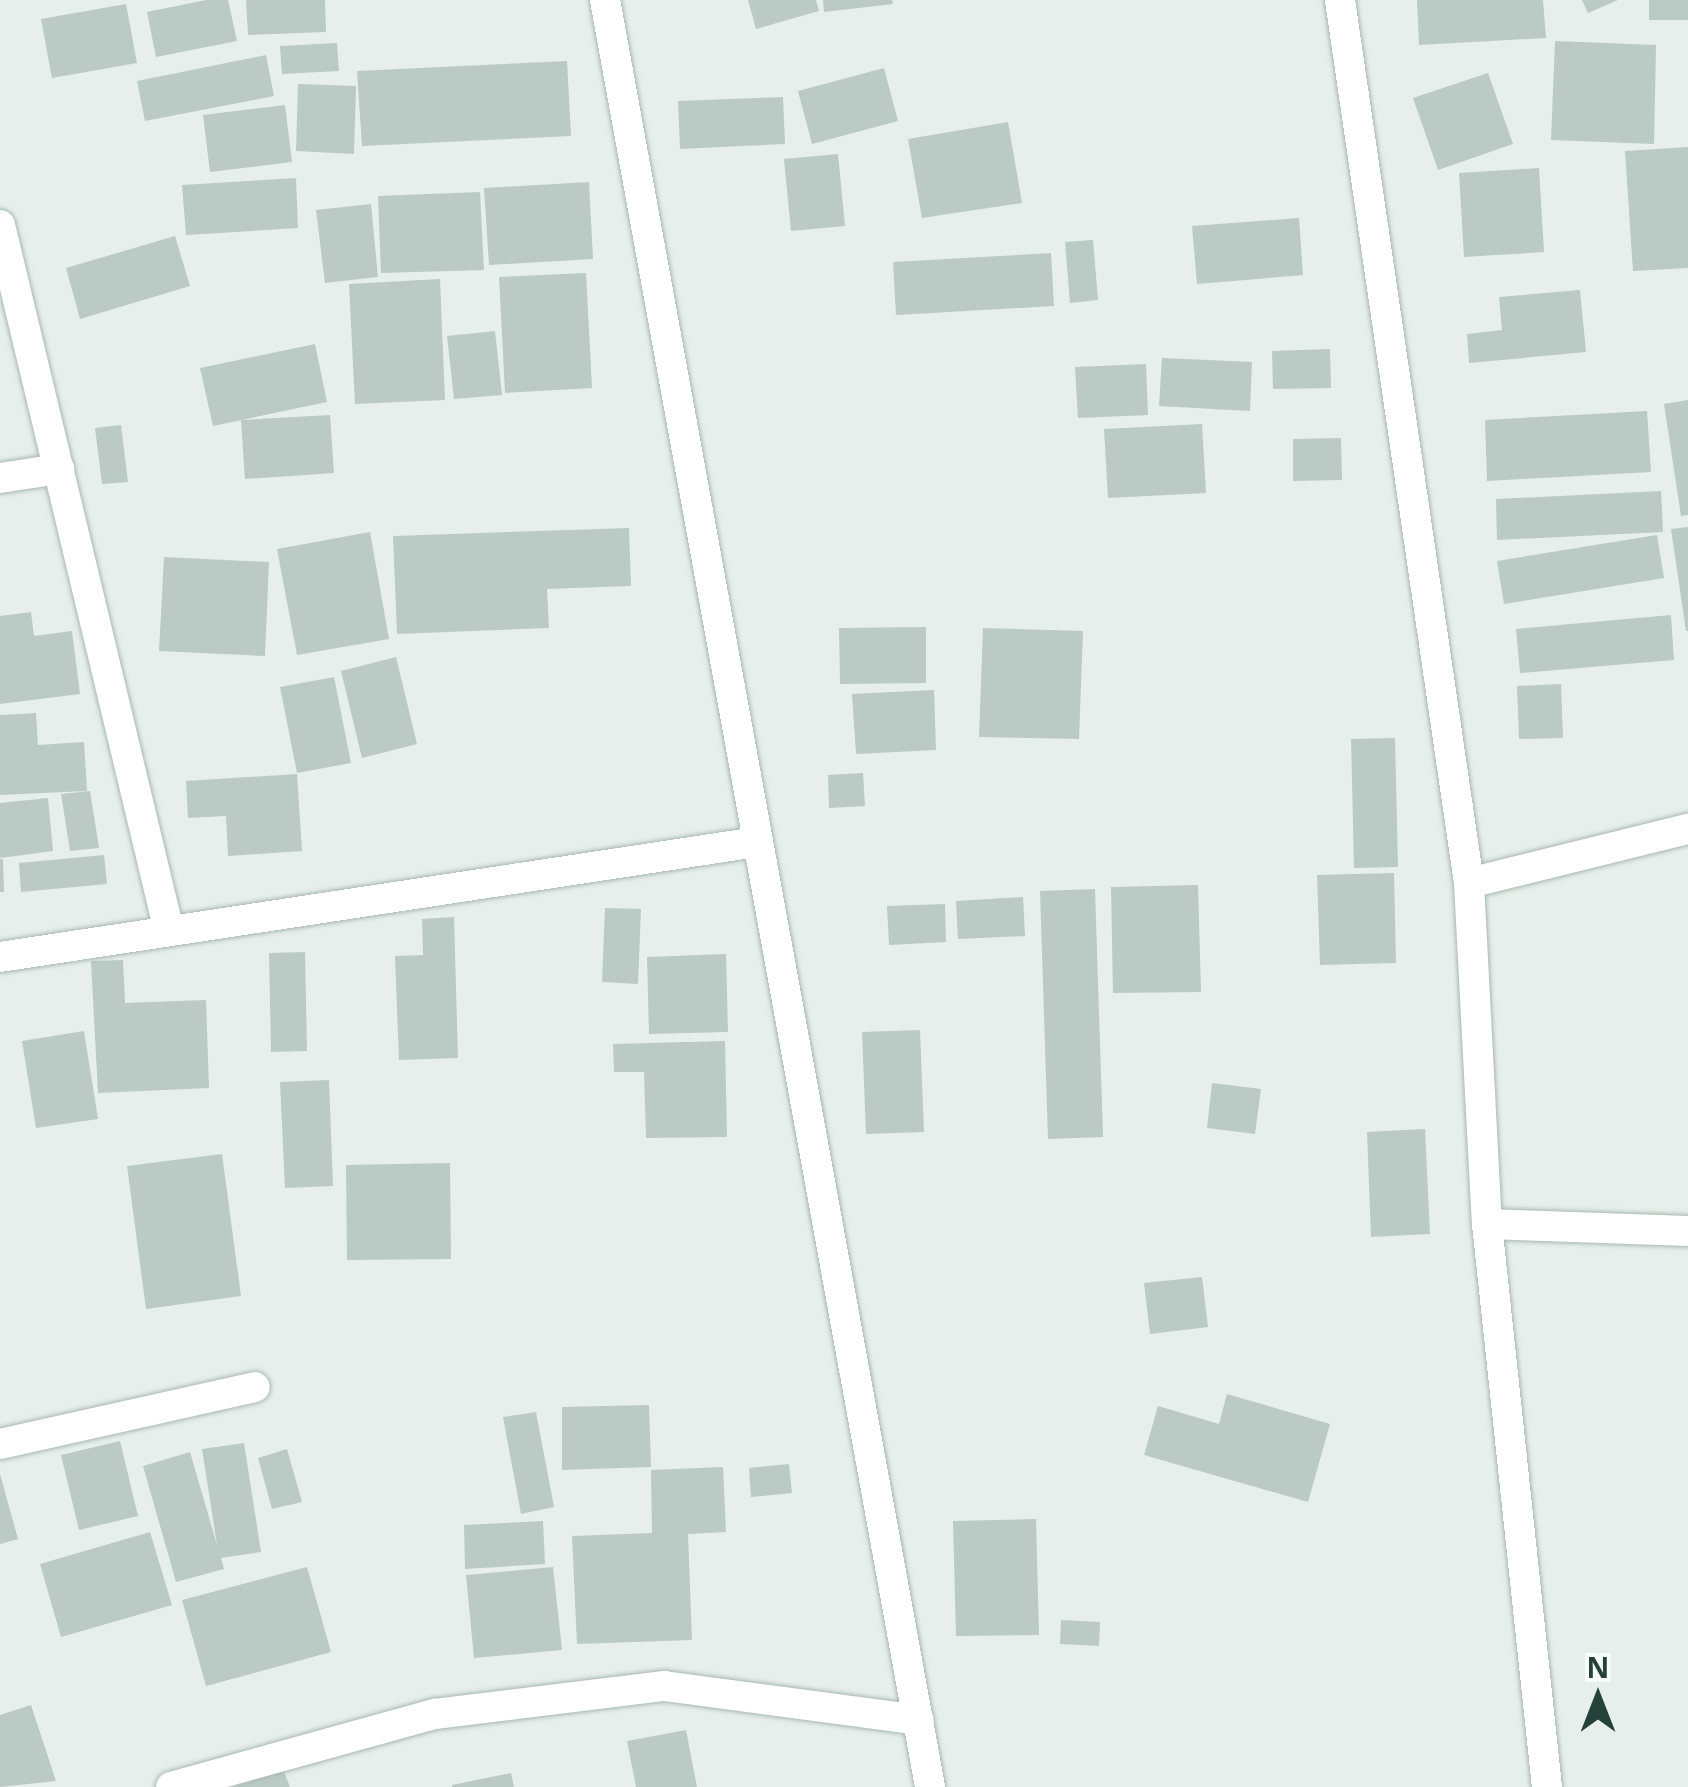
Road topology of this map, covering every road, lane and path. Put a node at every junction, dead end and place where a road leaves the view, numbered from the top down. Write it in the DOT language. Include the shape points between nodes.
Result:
graph roads {
  1 [pos="605,0"];
  2 [pos="1340,0"];
  3 [pos="0,225"];
  4 [pos="59,469"];
  5 [pos="0,478"];
  6 [pos="1688,829"];
  7 [pos="757,842"];
  8 [pos="1469,884"];
  9 [pos="170,931"];
  10 [pos="0,957"];
  11 [pos="1488,1224"];
  12 [pos="1688,1230"];
  13 [pos="255,1387"];
  14 [pos="0,1444"];
  15 [pos="919,1720"];
  16 [pos="171,1787"];
  17 [pos="930,1787"];
  18 [pos="1547,1787"];
  1 -- 7 [label="street"];
  2 -- 8 [label="street"];
  3 -- 4 [label="street"];
  4 -- 5 [label="street"];
  4 -- 9 [label="street"];
  6 -- 8 [label="street"];
  7 -- 9 [label="street"];
  7 -- 15 [label="street"];
  8 -- 11 [label="street"];
  9 -- 10 [label="street"];
  11 -- 12 [label="street"];
  11 -- 18 [label="street"];
  13 -- 14 [label="street"];
  15 -- 16 [label="street" via="664,1686 436,1714"];
  15 -- 17 [label="street"];
}
